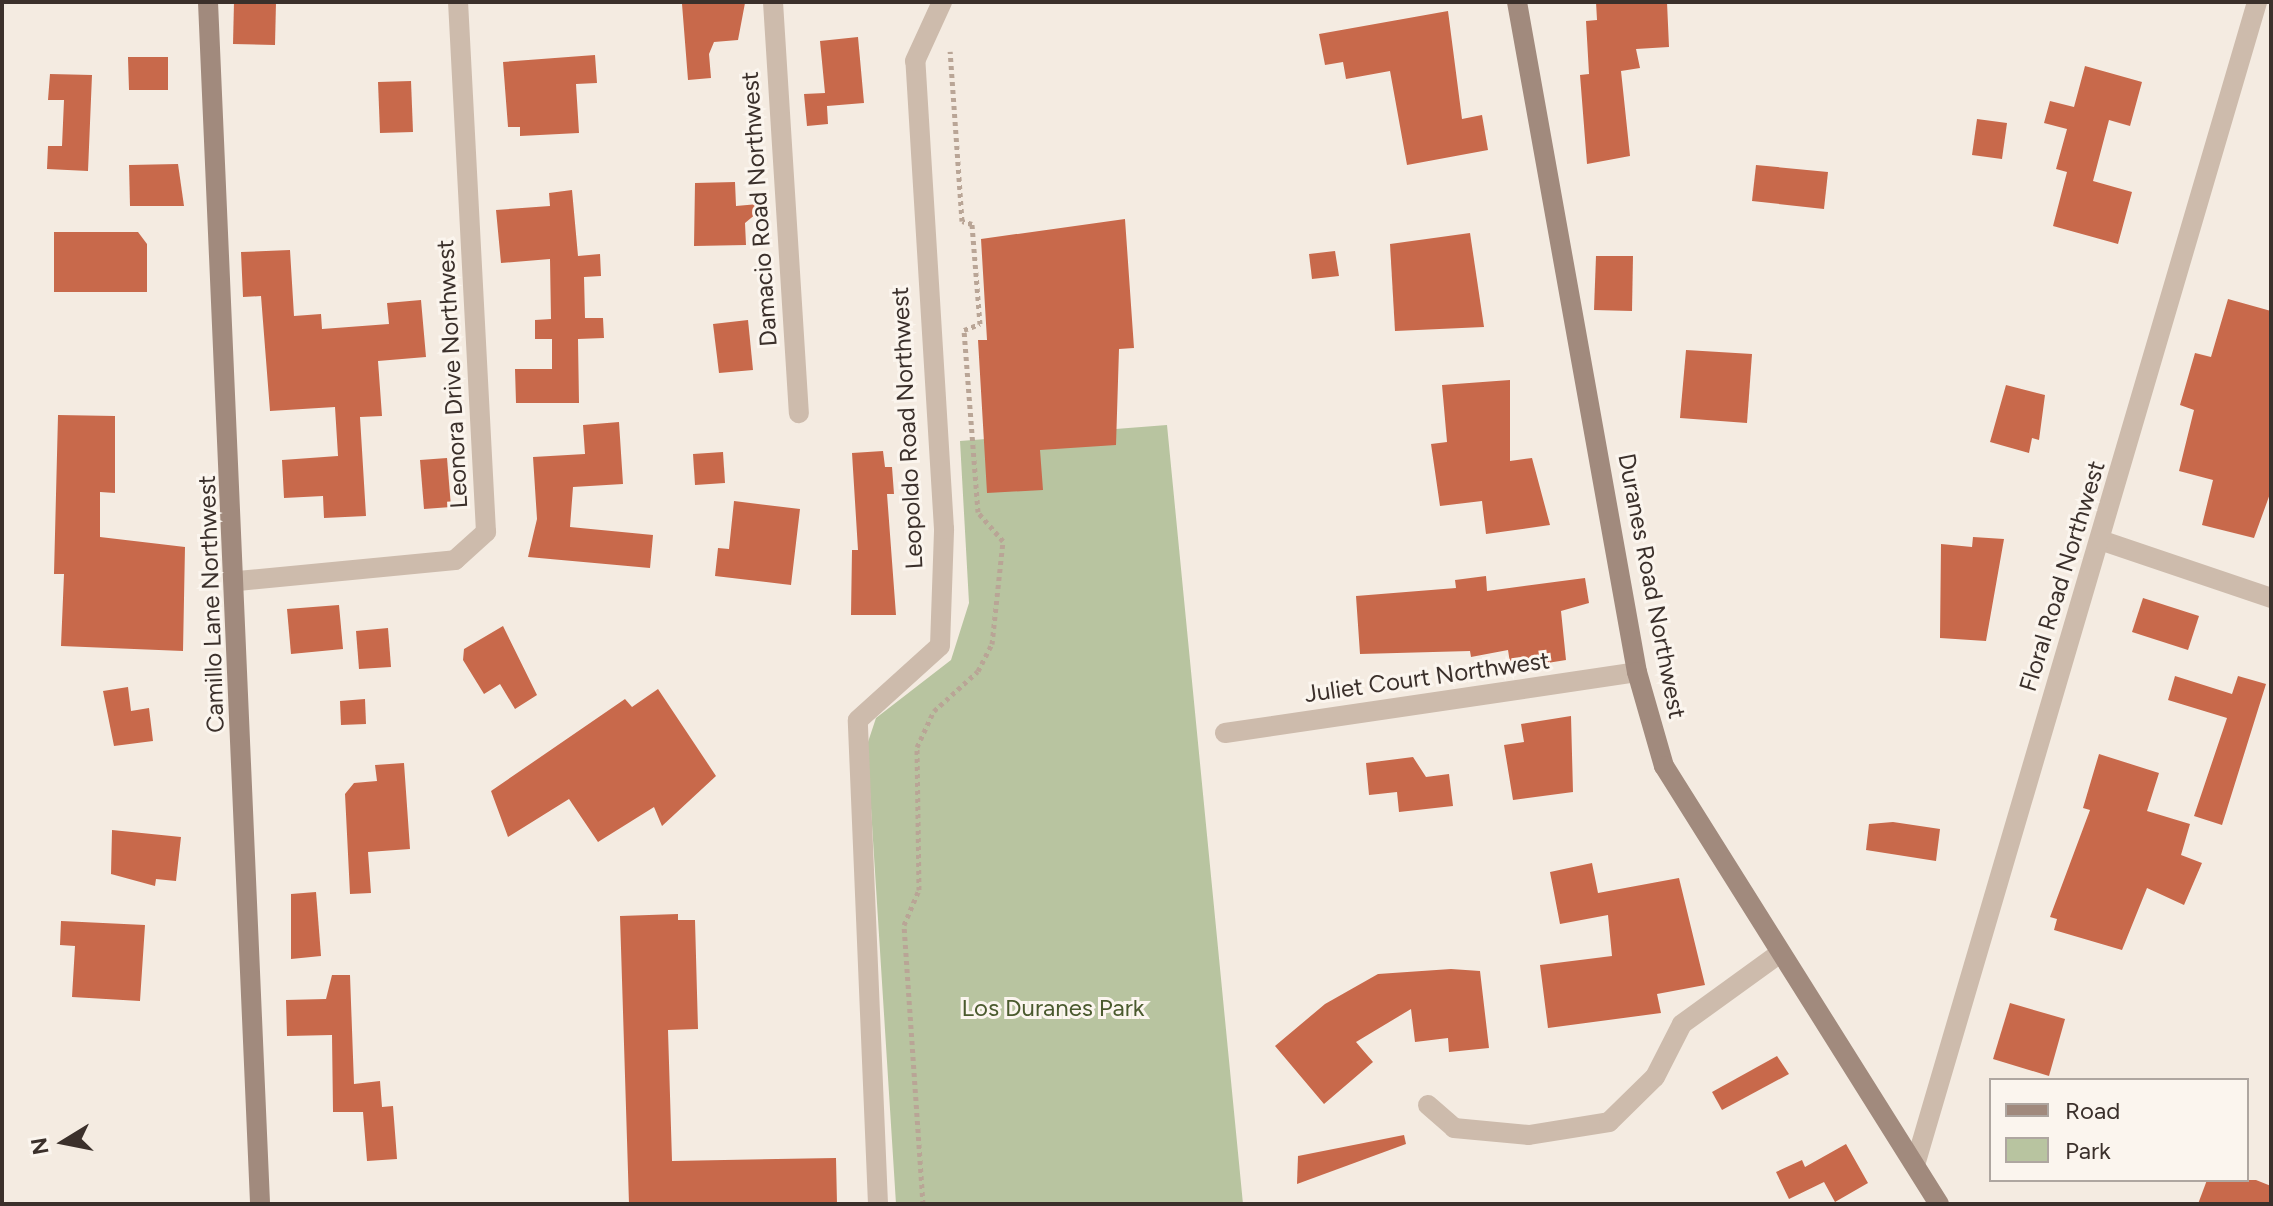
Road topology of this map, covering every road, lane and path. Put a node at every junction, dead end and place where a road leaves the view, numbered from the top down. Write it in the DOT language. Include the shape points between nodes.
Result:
graph roads {
  1 [pos="208,2"];
  2 [pos="458,2"];
  3 [pos="773,2"];
  4 [pos="942,2"];
  5 [pos="1517,2"];
  6 [pos="2257,2"];
  7 [pos="950,51"];
  8 [pos="799,413"];
  9 [pos="2100,540"];
  10 [pos="238,581"];
  11 [pos="2271,598"];
  12 [pos="1637,672"];
  13 [pos="1225,733"];
  14 [pos="1780,953"];
  15 [pos="1428,1105"];
  16 [pos="1915,1165"];
  17 [pos="260,1204"];
  18 [pos="878,1204"];
  19 [pos="923,1204"];
  20 [pos="1939,1204"];
  1 -- 10 [label="street, Camillo Lane Northwest"];
  2 -- 10 [label="street, Leonora Drive Northwest" via="486,532 455,560"];
  3 -- 8 [label="street, Damacio Road Northwest"];
  4 -- 18 [label="street, Leopoldo Road Northwest" via="915,61 944,529 940,646 858,720 857,735"];
  5 -- 12 [label="street, Duranes Road Northwest"];
  6 -- 9 [label="street, Floral Road Northwest"];
  7 -- 19 [label="path" via="962,221 972,224 980,324 964,330 978,512 1003,541 992,644 978,671 934,711 917,747 919,890 904,925"];
  9 -- 11 [label="street"];
  9 -- 16 [label="street, Floral Road Northwest"];
  10 -- 17 [label="street, Camillo Lane Northwest"];
  12 -- 13 [label="street, Juliet Court Northwest"];
  12 -- 14 [label="street, Duranes Road Northwest" via="1664,766"];
  14 -- 15 [label="street" via="1682,1024 1655,1077 1609,1122 1529,1135 1454,1128"];
  14 -- 16 [label="street, Duranes Road Northwest"];
  16 -- 20 [label="street, Duranes Road Northwest"];
}
